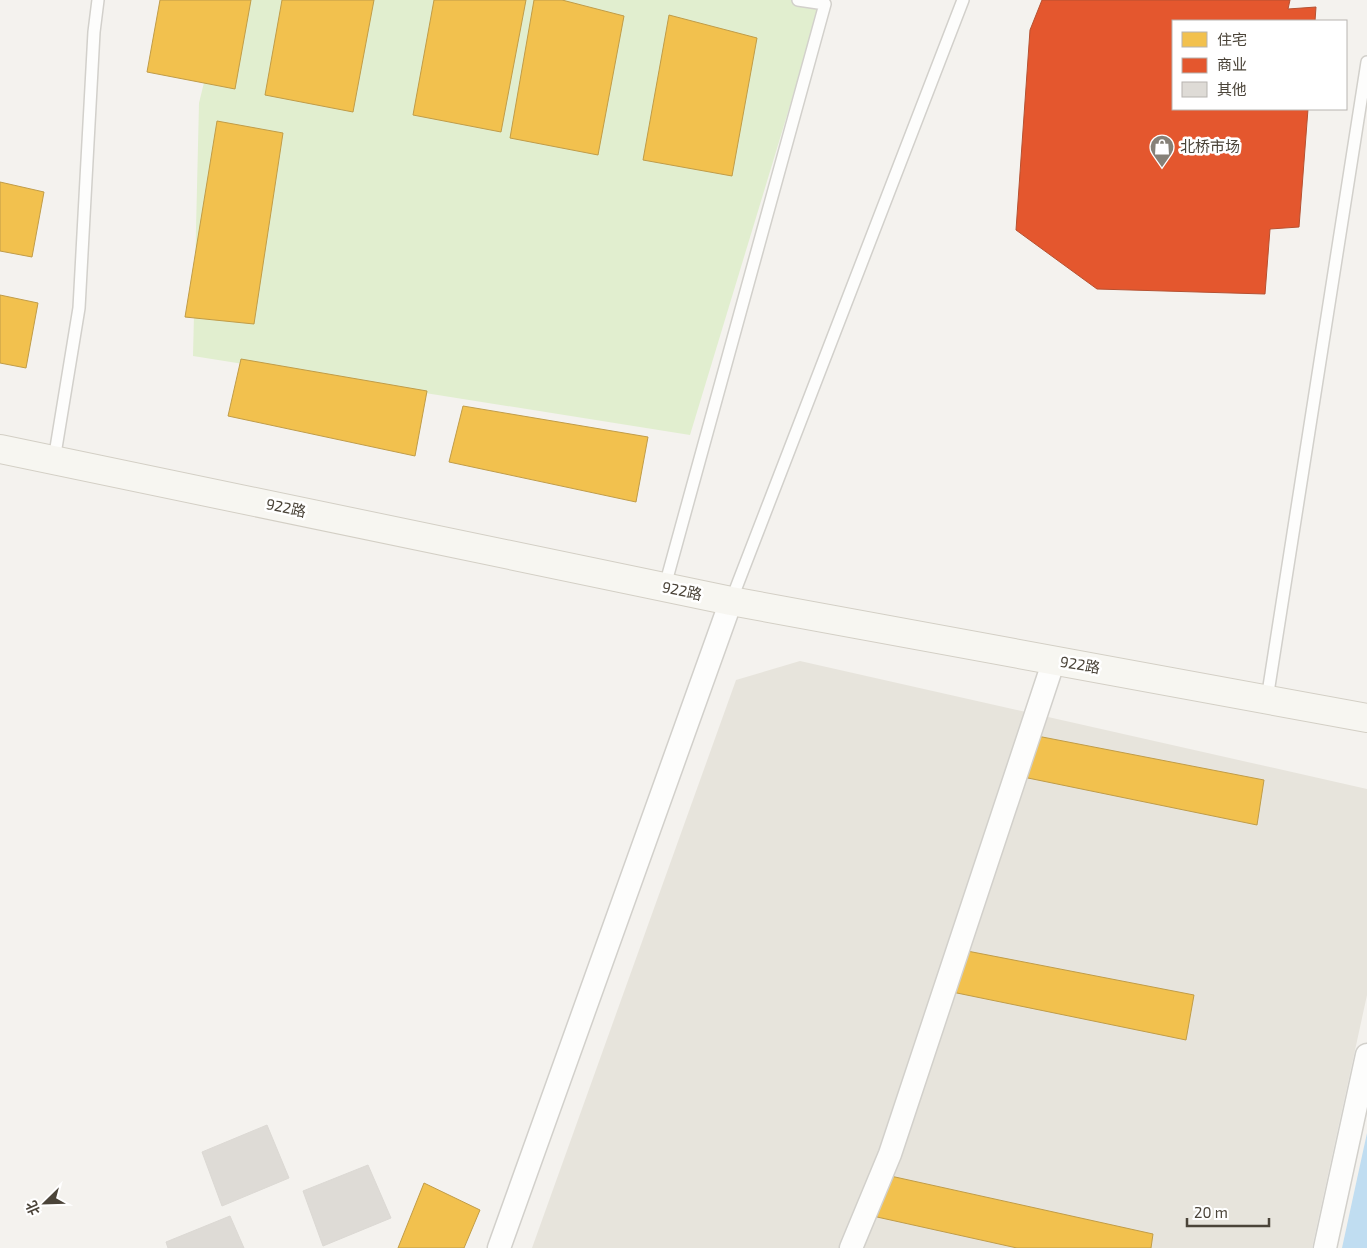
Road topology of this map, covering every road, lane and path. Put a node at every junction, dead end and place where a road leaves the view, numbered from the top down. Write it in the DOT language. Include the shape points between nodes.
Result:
graph roads {
  1 [pos="98,0"];
  2 [pos="798,0"];
  3 [pos="963,0"];
  4 [pos="1367,62"];
  5 [pos="0,449"];
  6 [pos="54,460"];
  7 [pos="666,582"];
  8 [pos="731,601"];
  9 [pos="1054,660"];
  10 [pos="1268,699"];
  11 [pos="1367,718"];
  12 [pos="1367,1055"];
  13 [pos="499,1248"];
  14 [pos="851,1248"];
  15 [pos="1325,1248"];
  1 -- 6 [label="lane" via="79,308"];
  2 -- 7 [label="lane" via="825,4"];
  3 -- 8 [label="lane"];
  4 -- 10 [label="lane"];
  5 -- 6 [label="street, 922路"];
  6 -- 8 [label="street, 922路"];
  8 -- 9 [label="street, 922路"];
  8 -- 13 [label="street"];
  9 -- 10 [label="street, 922路"];
  9 -- 14 [label="street" via="890,1154"];
  10 -- 11 [label="street, 922路"];
  12 -- 15 [label="street"];
}
